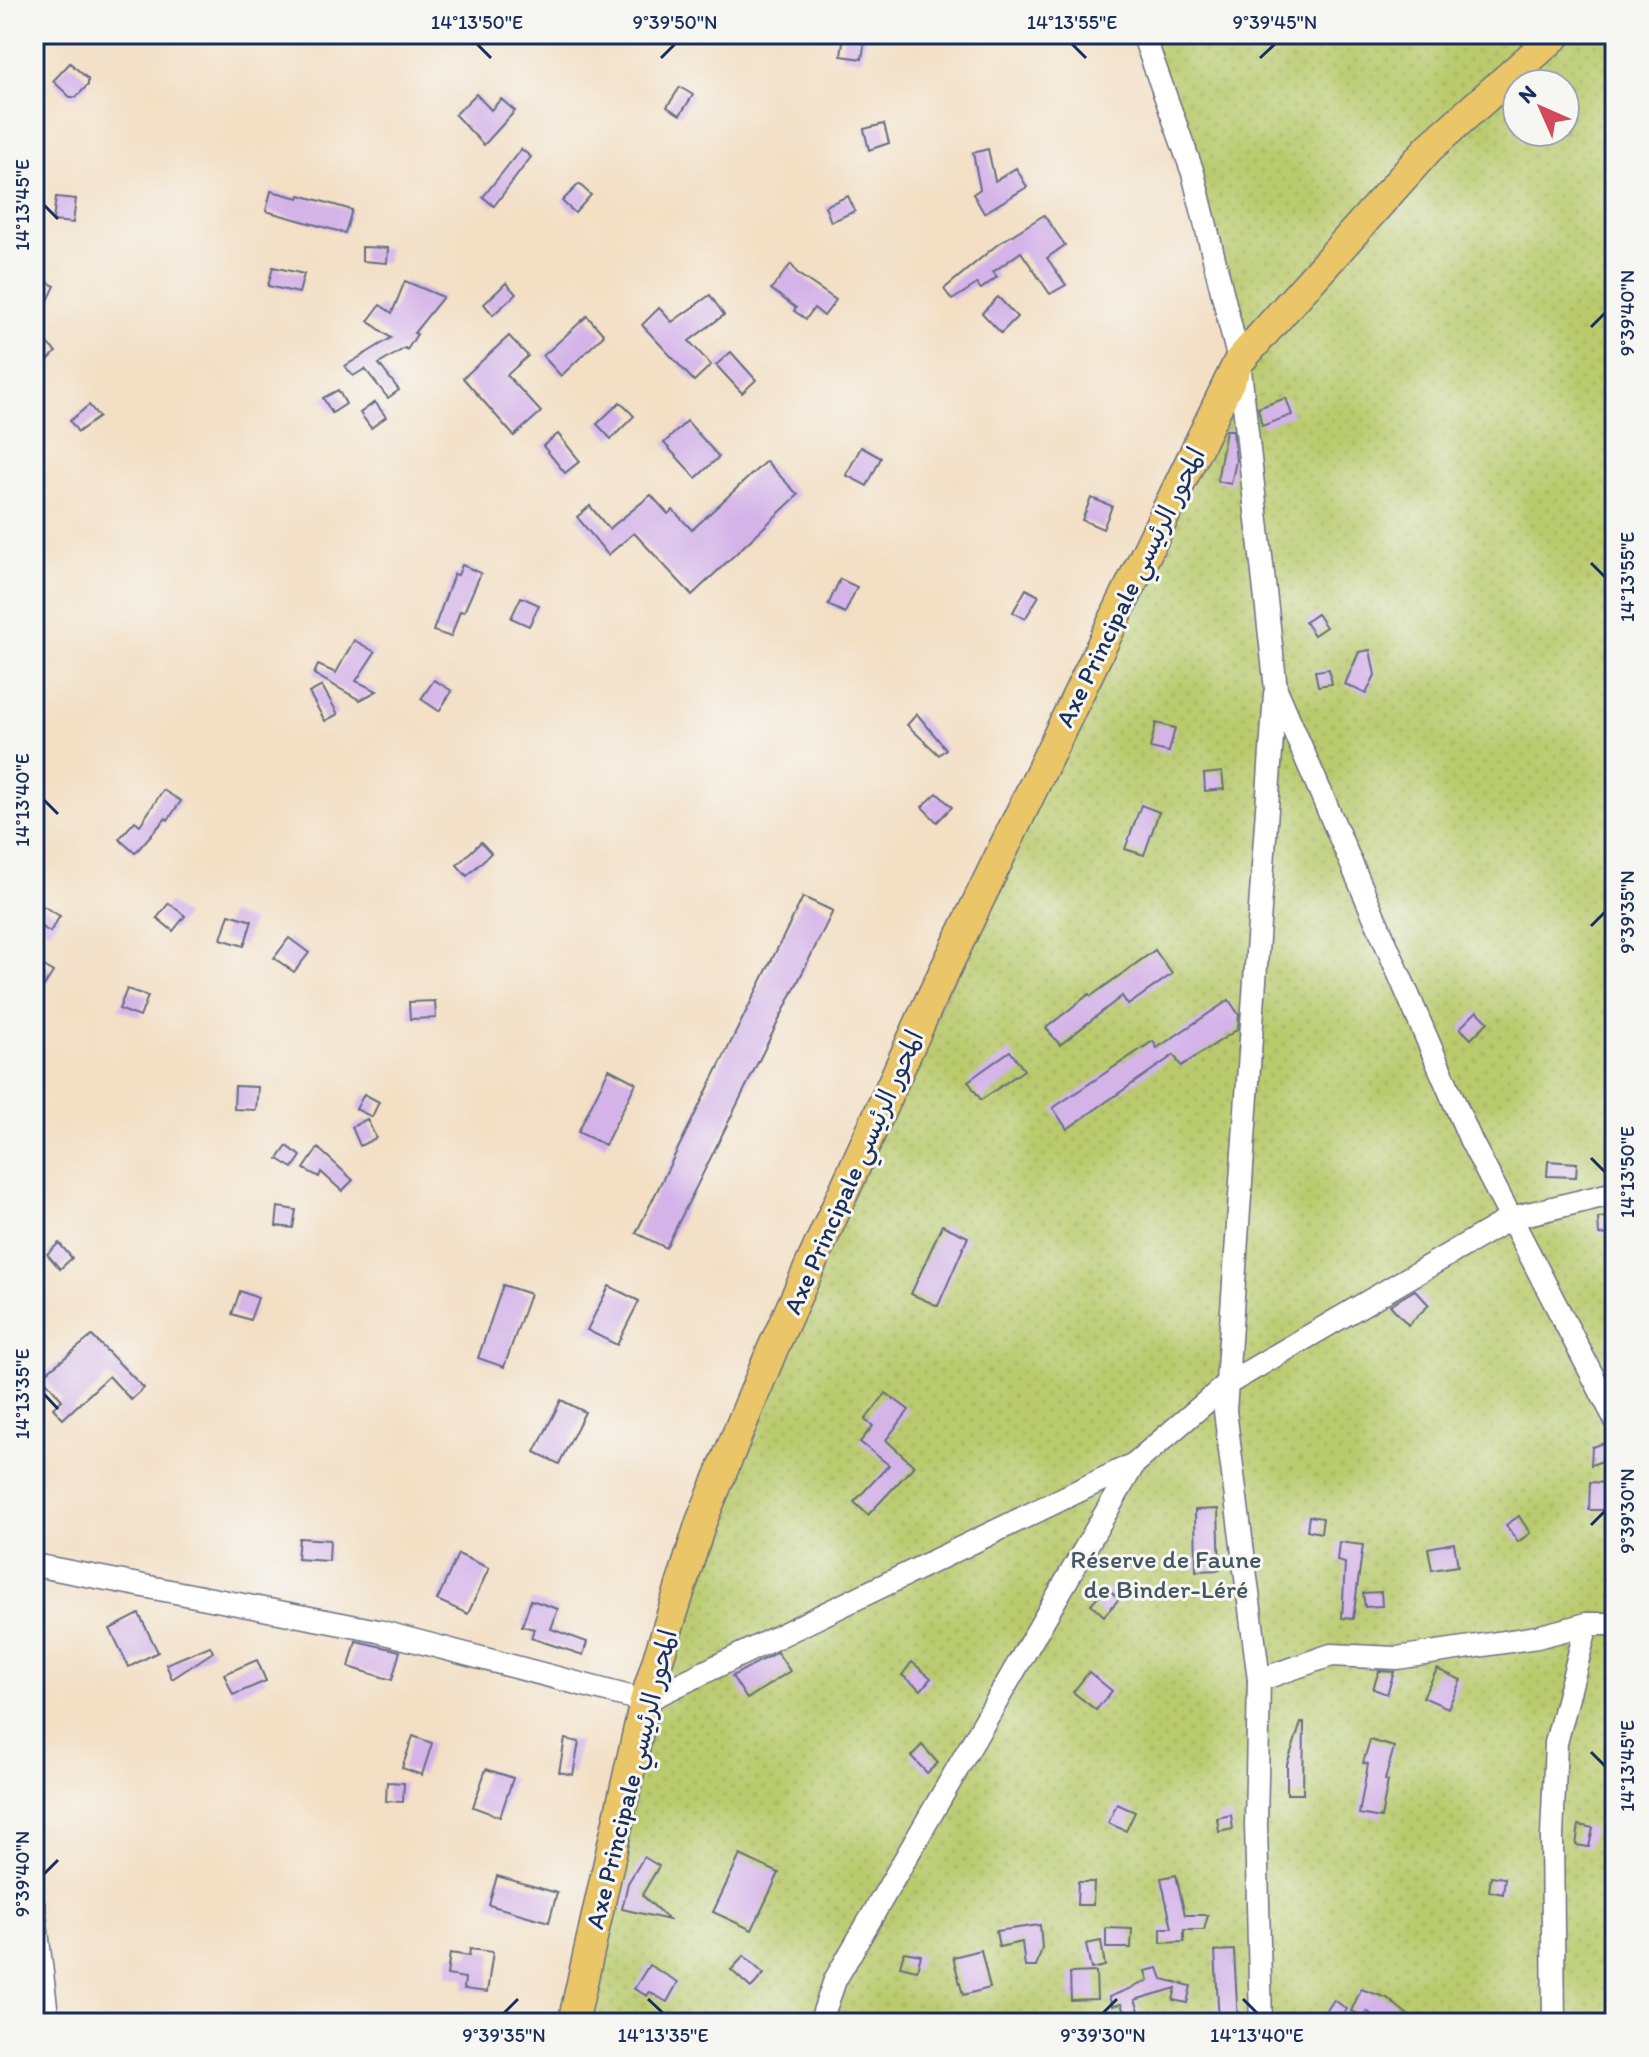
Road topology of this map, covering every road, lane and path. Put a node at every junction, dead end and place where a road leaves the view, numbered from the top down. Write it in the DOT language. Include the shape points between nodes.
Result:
graph roads {
  1 [pos="1143,34"];
  2 [pos="1557,34"];
  3 [pos="1239,361"];
  4 [pos="1276,689"];
  5 [pos="1615,1193"];
  6 [pos="1511,1218"];
  7 [pos="1227,1384"];
  8 [pos="1615,1419"];
  9 [pos="1134,1464"];
  10 [pos="34,1565"];
  11 [pos="1587,1624"];
  12 [pos="1615,1624"];
  13 [pos="1259,1680"];
  14 [pos="645,1701"];
  15 [pos="34,1906"];
  16 [pos="48,2023"];
  17 [pos="573,2023"];
  18 [pos="820,2023"];
  19 [pos="1261,2023"];
  20 [pos="1554,2023"];
  1 -- 3 [label="street" via="1193,173"];
  2 -- 3 [label="main road, Axe Principale المحور الرئيسي" via="1429,148"];
  3 -- 4 [label="street"];
  3 -- 14 [label="main road, Axe Principale المحور الرئيسي" via="928,1005 773,1348 701,1522"];
  4 -- 6 [label="street" via="1471,1141"];
  4 -- 7 [label="street"];
  5 -- 6 [label="street"];
  6 -- 7 [label="street"];
  6 -- 8 [label="street"];
  7 -- 9 [label="street"];
  7 -- 13 [label="street" via="1225,1411"];
  9 -- 14 [label="street"];
  9 -- 18 [label="street" via="835,1980"];
  10 -- 14 [label="street" via="378,1631"];
  11 -- 12 [label="street"];
  11 -- 13 [label="street" via="1397,1658 1331,1655"];
  11 -- 20 [label="street" via="1556,1743"];
  13 -- 19 [label="street"];
  14 -- 17 [label="main road, Axe Principale المحور الرئيسي"];
  15 -- 16 [label="street"];
}
